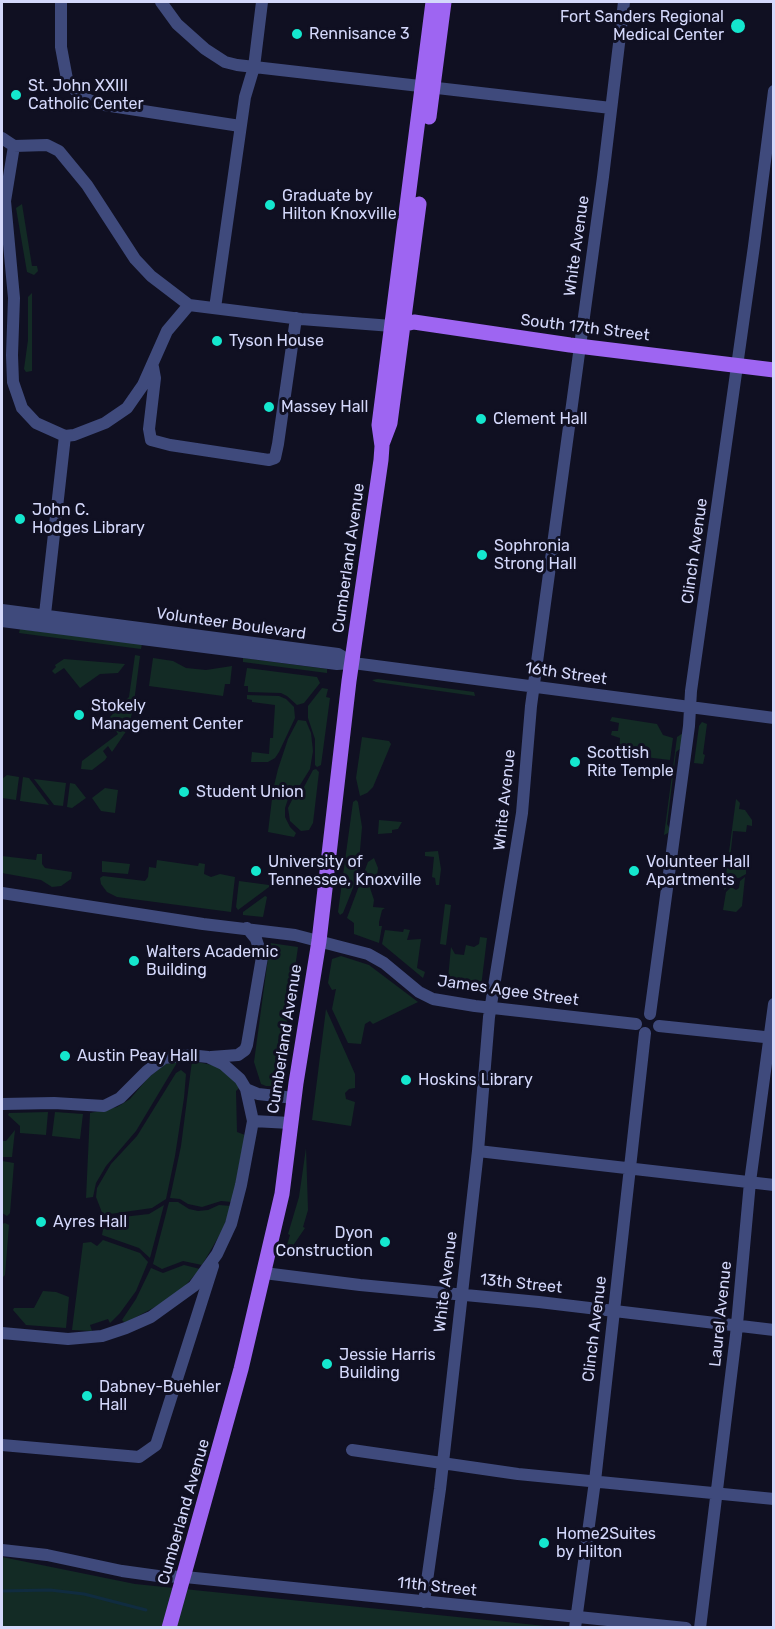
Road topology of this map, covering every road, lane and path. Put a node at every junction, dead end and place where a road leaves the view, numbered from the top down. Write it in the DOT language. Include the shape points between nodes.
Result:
graph roads {
  1 [pos="61,2"];
  2 [pos="161,2"];
  3 [pos="262,2"];
  4 [pos="433,2"];
  5 [pos="444,2"];
  6 [pos="624,2"];
  7 [pos="254,67"];
  8 [pos="428,86"];
  9 [pos="774,92"];
  10 [pos="611,108"];
  11 [pos="240,126"];
  12 [pos="771,130"];
  13 [pos="2,138"];
  14 [pos="14,146"];
  15 [pos="189,306"];
  16 [pos="215,308"];
  17 [pos="296,318"];
  18 [pos="398,326"];
  19 [pos="580,345"];
  20 [pos="153,364"];
  21 [pos="737,365"];
  22 [pos="774,370"];
  23 [pos="65,436"];
  24 [pos="2,610"];
  25 [pos="44,620"];
  26 [pos="2,621"];
  27 [pos="352,663"];
  28 [pos="534,687"];
  29 [pos="690,706"];
  30 [pos="774,718"];
  31 [pos="2,893"];
  32 [pos="246,928"];
  33 [pos="319,941"];
  34 [pos="774,1004"];
  35 [pos="492,1008"];
  36 [pos="650,1014"];
  37 [pos="636,1024"];
  38 [pos="659,1026"];
  39 [pos="645,1033"];
  40 [pos="771,1038"];
  41 [pos="208,1057"];
  42 [pos="246,1089"];
  43 [pos="294,1098"];
  44 [pos="2,1104"];
  45 [pos="253,1121"];
  46 [pos="290,1123"];
  47 [pos="478,1151"];
  48 [pos="630,1168"];
  49 [pos="750,1182"];
  50 [pos="774,1185"];
  51 [pos="217,1254"];
  52 [pos="264,1273"];
  53 [pos="461,1294"];
  54 [pos="614,1311"];
  55 [pos="737,1326"];
  56 [pos="774,1330"];
  57 [pos="2,1333"];
  58 [pos="2,1445"];
  59 [pos="352,1450"];
  60 [pos="442,1463"];
  61 [pos="595,1481"];
  62 [pos="717,1492"];
  63 [pos="774,1500"];
  64 [pos="2,1550"];
  65 [pos="185,1577"];
  66 [pos="424,1602"];
  67 [pos="575,1622"];
  68 [pos="169,1628"];
  69 [pos="686,1628"];
  70 [pos="700,1628"];
  1 -- 11 [label="street" via="61,47 67,79 80,96 98,105"];
  2 -- 7 [label="street" via="177,24 205,49 225,62"];
  3 -- 7 [label="street"];
  4 -- 8 [label="main road, Cumberland Avenue"];
  5 -- 8 [label="main road, Cumberland Avenue"];
  6 -- 10 [label="street, White Avenue"];
  7 -- 8 [label="street"];
  7 -- 11 [label="street"];
  8 -- 10 [label="street"];
  8 -- 18 [label="main road, Cumberland Avenue"];
  9 -- 12 [label="street, Clinch Avenue"];
  10 -- 19 [label="street, White Avenue"];
  11 -- 16 [label="street"];
  12 -- 21 [label="street, Clinch Avenue"];
  13 -- 14 [label="street"];
  14 -- 15 [label="street" via="47,145 59,151 87,185 135,259"];
  14 -- 23 [label="street" via="5,201 14,298 13,382 22,408 36,423"];
  15 -- 16 [label="street"];
  15 -- 20 [label="street" via="167,331"];
  16 -- 17 [label="street"];
  17 -- 18 [label="street"];
  17 -- 20 [label="street" via="278,444 275,458 269,460 152,440 149,429"];
  18 -- 19 [label="main road, South 17th Street" via="414,322"];
  18 -- 27 [label="main road, Cumberland Avenue" via="390,423 382,446"];
  19 -- 21 [label="main road, South 17th Street"];
  19 -- 28 [label="street, White Avenue"];
  20 -- 23 [label="street" via="127,408 98,426"];
  21 -- 22 [label="main road, South 17th Street"];
  21 -- 29 [label="street, Clinch Avenue"];
  23 -- 25 [label="street"];
  24 -- 25 [label="street, Volunteer Boulevard"];
  25 -- 26 [label="street, Volunteer Boulevard"];
  25 -- 27 [label="street, Volunteer Boulevard" via="337,664"];
  27 -- 28 [label="street, 16th Street"];
  27 -- 33 [label="main road, Cumberland Avenue"];
  28 -- 29 [label="street, 16th Street"];
  28 -- 35 [label="street, White Avenue" via="522,813"];
  29 -- 30 [label="street, 16th Street"];
  29 -- 36 [label="street, Clinch Avenue"];
  31 -- 32 [label="street, James Agee Street"];
  32 -- 33 [label="street, James Agee Street"];
  32 -- 41 [label="street" via="256,939 262,957 246,1050 238,1055"];
  33 -- 35 [label="street, James Agee Street" via="368,954 433,999"];
  33 -- 43 [label="main road, Cumberland Avenue"];
  34 -- 40 [label="street, Laurel Avenue"];
  35 -- 37 [label="street, James Agee Street"];
  35 -- 47 [label="street, White Avenue"];
  38 -- 40 [label="street"];
  39 -- 48 [label="street, Clinch Avenue"];
  40 -- 49 [label="street, Laurel Avenue"];
  41 -- 42 [label="street" via="232,1071"];
  41 -- 44 [label="street" via="164,1058 120,1098 104,1106"];
  42 -- 43 [label="street"];
  42 -- 45 [label="street"];
  43 -- 46 [label="main road, Cumberland Avenue"];
  45 -- 46 [label="street"];
  45 -- 51 [label="street" via="237,1205"];
  46 -- 52 [label="main road, Cumberland Avenue" via="282,1194"];
  47 -- 48 [label="street"];
  47 -- 53 [label="street, White Avenue"];
  48 -- 49 [label="street"];
  48 -- 54 [label="street, Clinch Avenue"];
  49 -- 50 [label="street"];
  49 -- 55 [label="street, Laurel Avenue"];
  51 -- 57 [label="street" via="194,1286 161,1311 126,1328 77,1339"];
  51 -- 58 [label="street" via="156,1445 139,1457"];
  52 -- 53 [label="street, 13th Street"];
  52 -- 65 [label="main road, Cumberland Avenue"];
  53 -- 54 [label="street, 13th Street"];
  53 -- 60 [label="street, White Avenue"];
  54 -- 55 [label="street, 13th Street"];
  54 -- 61 [label="street, Clinch Avenue"];
  55 -- 56 [label="street, 13th Street"];
  55 -- 62 [label="street, Laurel Avenue"];
  59 -- 60 [label="street"];
  60 -- 61 [label="street"];
  60 -- 66 [label="street, White Avenue"];
  61 -- 62 [label="street"];
  61 -- 67 [label="street, Clinch Avenue"];
  62 -- 63 [label="street"];
  62 -- 70 [label="street, Laurel Avenue"];
  64 -- 65 [label="street, 11th Street" via="122,1571"];
  65 -- 66 [label="street, 11th Street"];
  65 -- 68 [label="main road, Cumberland Avenue"];
  66 -- 67 [label="street, 11th Street"];
  67 -- 69 [label="street, 11th Street"];
}
